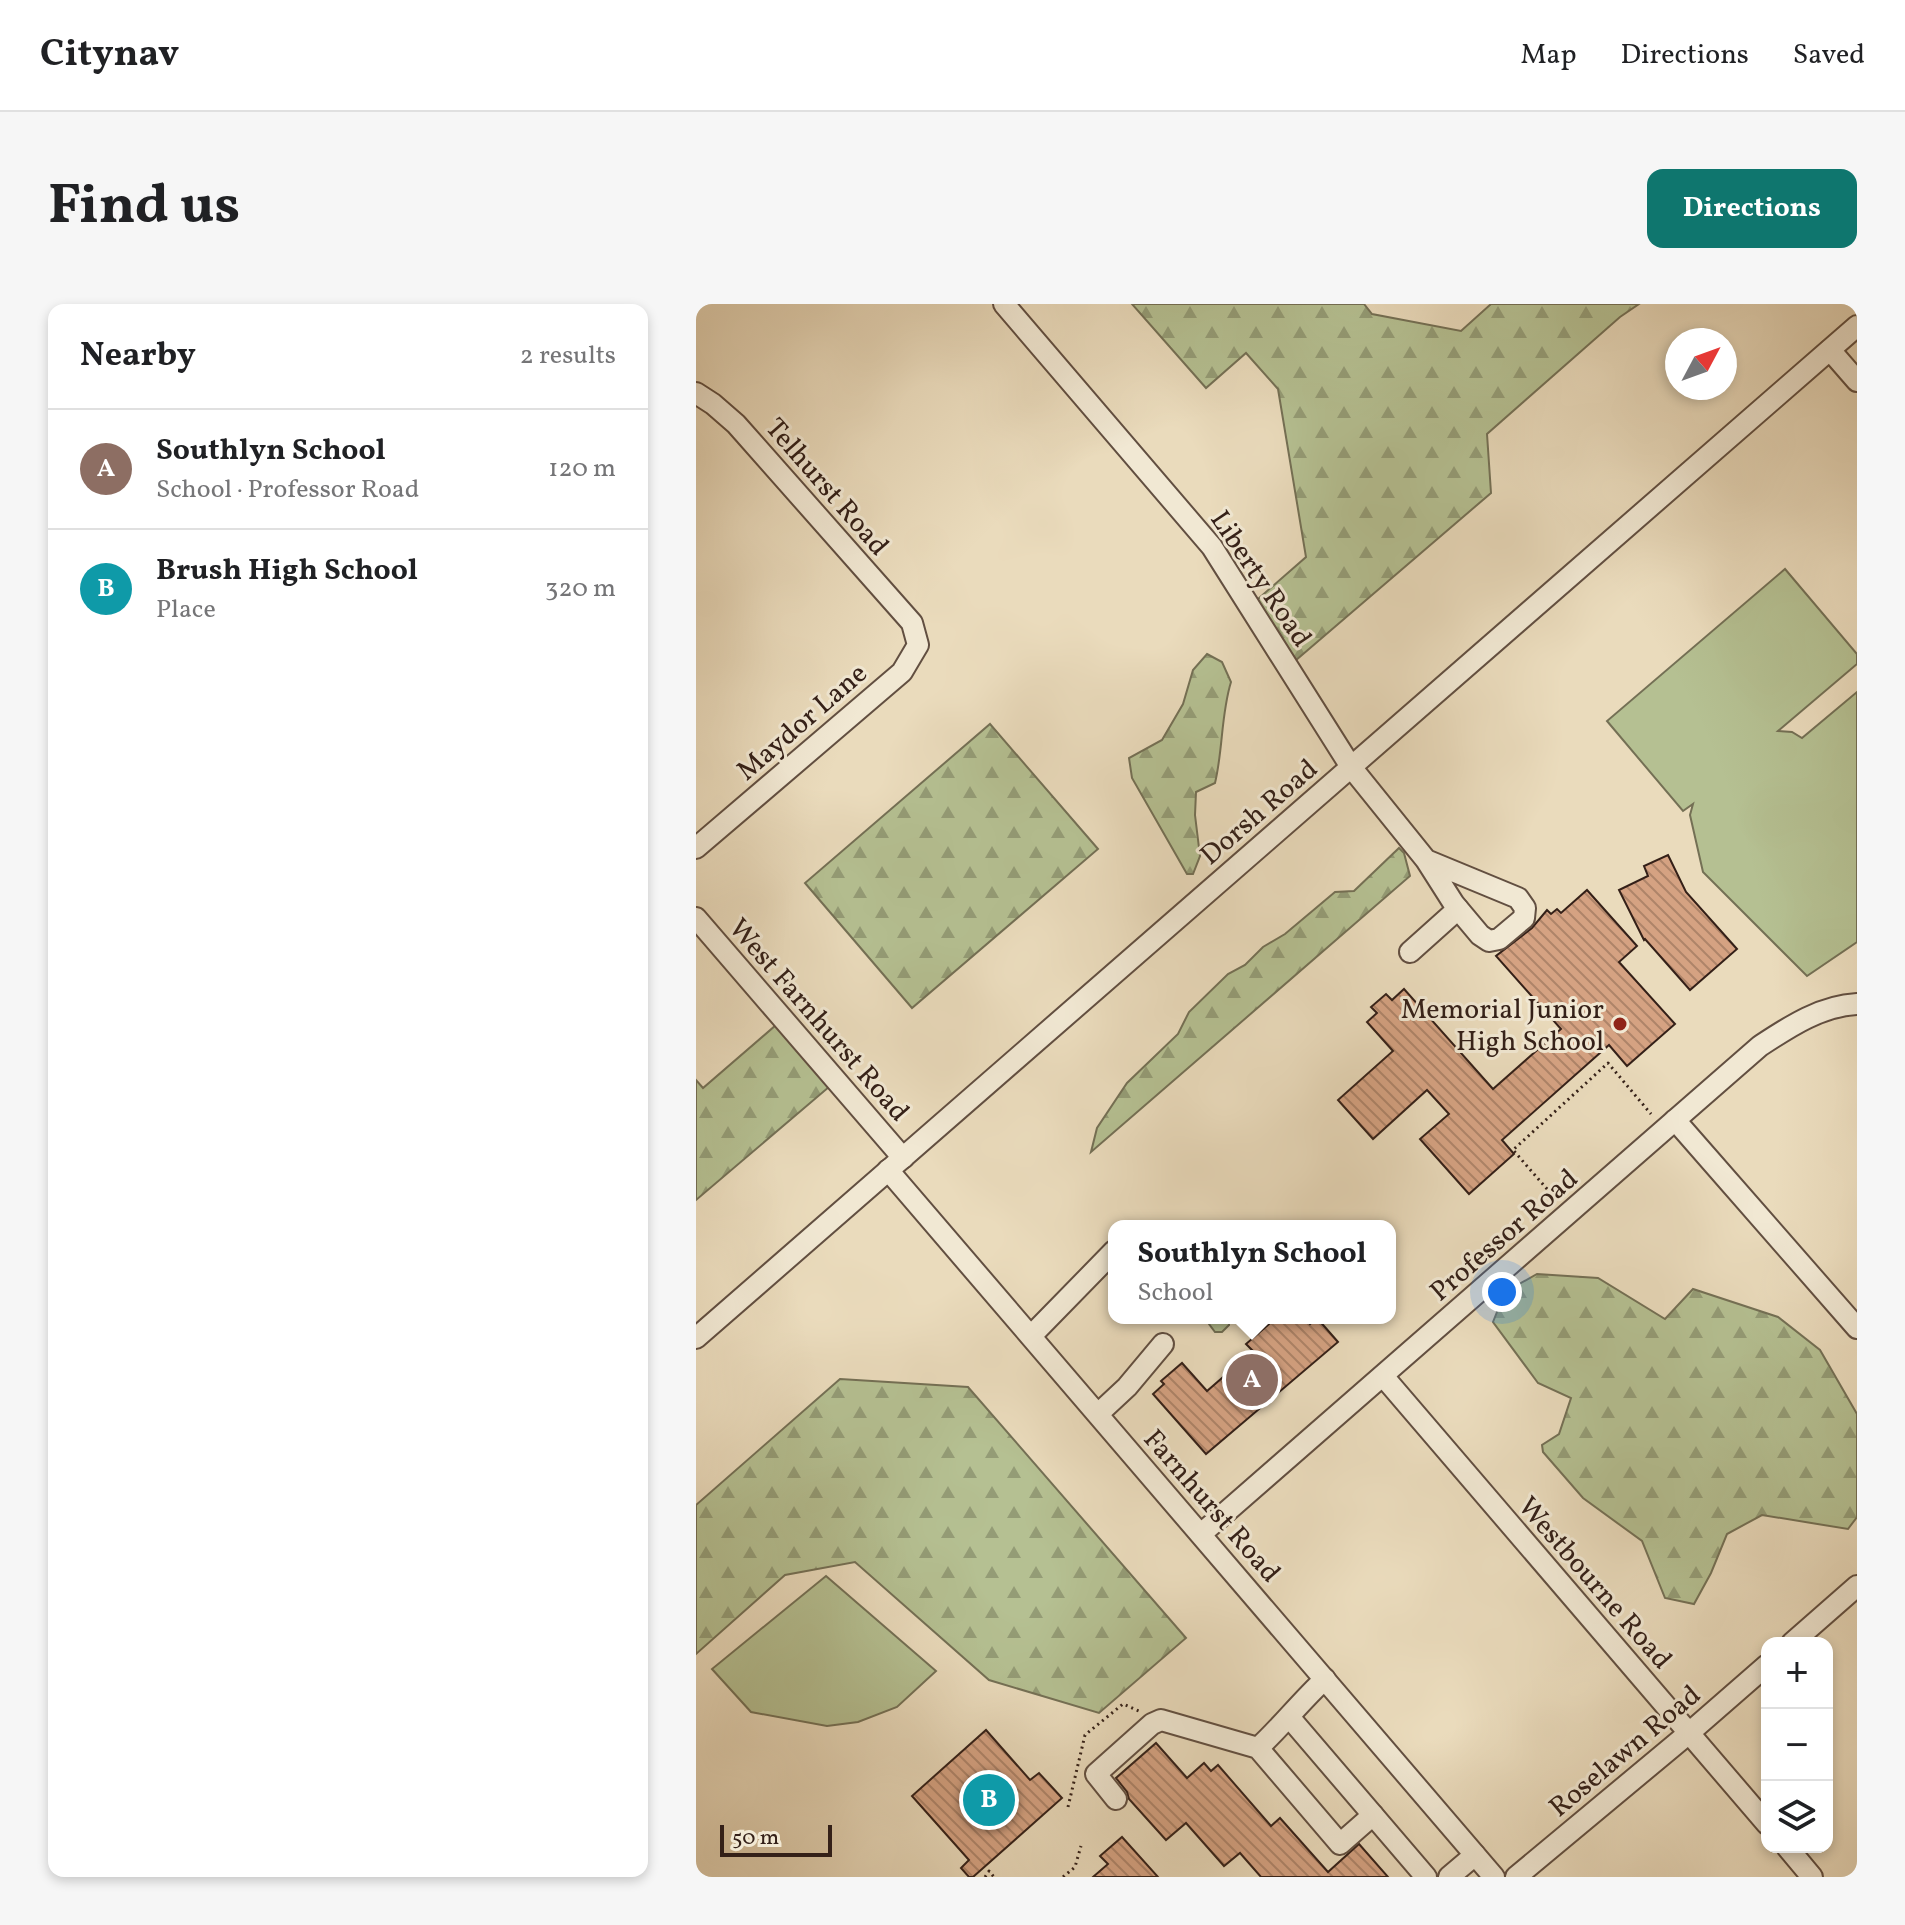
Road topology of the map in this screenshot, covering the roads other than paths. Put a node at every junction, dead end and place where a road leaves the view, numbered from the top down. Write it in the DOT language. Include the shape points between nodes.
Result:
graph roads {
  1 [pos="1004,304"];
  2 [pos="1857,326"];
  3 [pos="1830,350"];
  4 [pos="1857,381"];
  5 [pos="696,393"];
  6 [pos="912,623"];
  7 [pos="1351,767"];
  8 [pos="696,848"];
  9 [pos="1426,860"];
  10 [pos="1458,909"];
  11 [pos="696,918"];
  12 [pos="1410,952"];
  13 [pos="1857,1004"];
  14 [pos="1675,1120"];
  15 [pos="895,1164"];
  16 [pos="1108,1257"];
  17 [pos="1857,1328"];
  18 [pos="1031,1336"];
  19 [pos="696,1338"];
  20 [pos="1163,1344"];
  21 [pos="1383,1376"];
  22 [pos="1098,1414"];
  23 [pos="1201,1534"];
  24 [pos="1856,1590"];
  25 [pos="1799,1637"];
  26 [pos="1761,1670"];
  27 [pos="1325,1679"];
  28 [pos="1290,1718"];
  29 [pos="1689,1733"];
  30 [pos="1258,1748"];
  31 [pos="1116,1799"];
  32 [pos="1373,1815"];
  33 [pos="1761,1817"];
  34 [pos="1792,1853"];
  35 [pos="1475,1855"];
  36 [pos="1426,1877"];
  37 [pos="1449,1877"];
  38 [pos="1494,1877"];
  39 [pos="1516,1877"];
  40 [pos="1812,1877"];
  1 -- 7 [label="street, Liberty Road" via="1212,547"];
  2 -- 3 [label="street, Dorsh Road"];
  3 -- 4 [label="street"];
  3 -- 7 [label="street, Dorsh Road"];
  5 -- 6 [label="street, Telhurst Road" via="736,424"];
  6 -- 8 [label="street, Maydor Lane" via="918,645 902,672"];
  7 -- 9 [label="street, Liberty Road"];
  7 -- 15 [label="street, Dorsh Road"];
  9 -- 10 [label="street, Liberty Road"];
  9 -- 10 [label="street, Liberty Road" via="1518,898 1526,913 1499,939 1489,941"];
  10 -- 12 [label="street"];
  11 -- 15 [label="street, West Farnhurst Road"];
  13 -- 14 [label="street, Professor Road" via="1801,1019 1760,1046"];
  14 -- 17 [label="street"];
  14 -- 21 [label="street, Professor Road"];
  15 -- 18 [label="street, Farnhurst Road"];
  15 -- 19 [label="street, Dorsh Road"];
  16 -- 18 [label="street"];
  18 -- 22 [label="street, Farnhurst Road"];
  20 -- 22 [label="street"];
  21 -- 23 [label="street, Professor Road"];
  21 -- 29 [label="street, Westbourne Road"];
  22 -- 23 [label="street, Farnhurst Road"];
  23 -- 27 [label="street, Farnhurst Road"];
  24 -- 25 [label="street"];
  26 -- 29 [label="street, Roselawn Road"];
  27 -- 28 [label="street"];
  27 -- 35 [label="street, Farnhurst Road"];
  28 -- 30 [label="street"];
  28 -- 32 [label="street"];
  29 -- 33 [label="street, Westbourne Road"];
  29 -- 39 [label="street, Roselawn Road"];
  30 -- 31 [label="street" via="1161,1720 1096,1774"];
  30 -- 32 [label="street" via="1340,1844"];
  32 -- 36 [label="street"];
  34 -- 40 [label="street"];
  35 -- 37 [label="street"];
  35 -- 38 [label="street, Farnhurst Road"];
}
